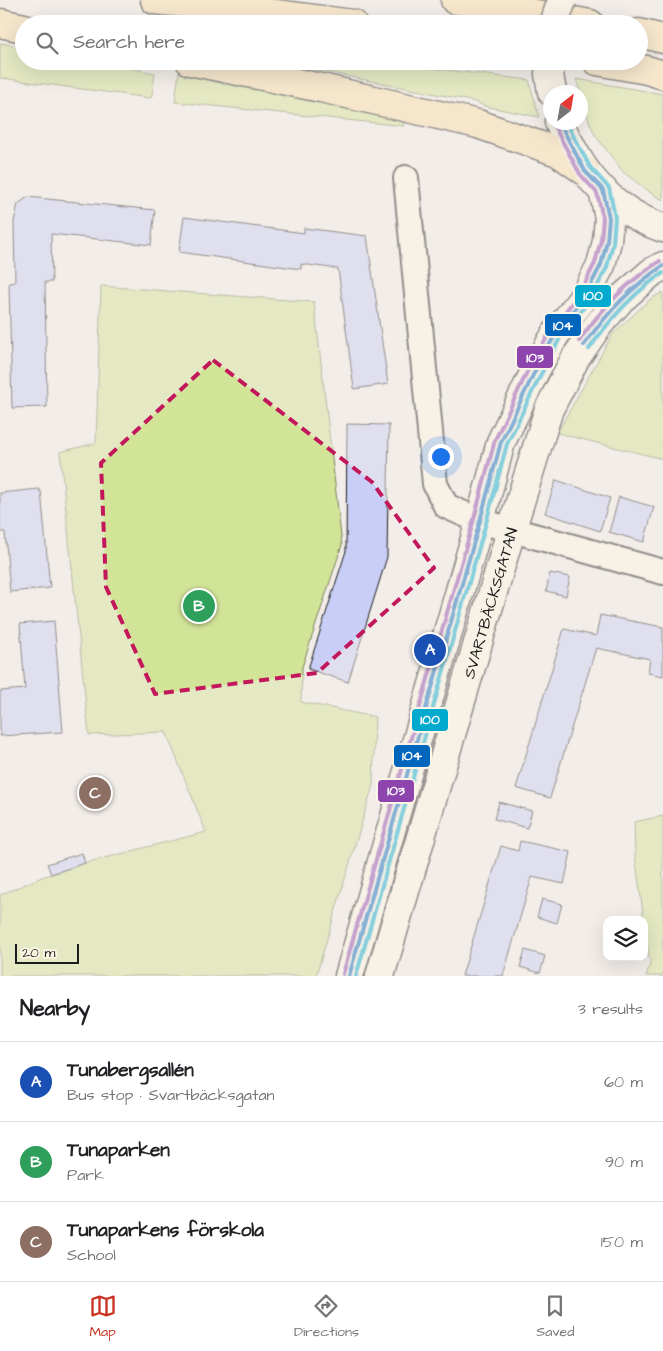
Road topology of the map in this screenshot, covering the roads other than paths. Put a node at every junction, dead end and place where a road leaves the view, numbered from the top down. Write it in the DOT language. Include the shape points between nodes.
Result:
graph roads {
  1 [pos="155,0"];
  2 [pos="455,0"];
  3 [pos="562,0"];
  4 [pos="284,15"];
  5 [pos="542,15"];
  6 [pos="557,15"];
  7 [pos="0,23"];
  8 [pos="15,26"];
  9 [pos="648,35"];
  10 [pos="663,39"];
  11 [pos="234,70"];
  12 [pos="549,70"];
  13 [pos="647,70"];
  14 [pos="663,75"];
  15 [pos="551,85"];
  16 [pos="563,130"];
  17 [pos="406,178"];
  18 [pos="594,181"];
  19 [pos="663,228"];
  20 [pos="663,266"];
  21 [pos="480,522"];
  22 [pos="511,531"];
  23 [pos="663,572"];
  24 [pos="350,976"];
  25 [pos="380,976"];
  1 -- 4 [label="main road"];
  2 -- 5 [label="main road"];
  3 -- 6 [label="street, bridge"];
  7 -- 8 [label="main road"];
  9 -- 10 [label="main road"];
  11 -- 18 [label="main road" via="478,124 558,152"];
  12 -- 15 [label="street"];
  13 -- 14 [label="main road"];
  16 -- 18 [label="street"];
  17 -- 21 [label="street, SVARTBÄCKSGATAN" via="435,484 446,506"];
  18 -- 19 [label="street" via="627,210"];
  18 -- 21 [label="street, SVARTBÄCKSGATAN" via="609,218 608,241 601,265 586,294 543,356 501,442"];
  20 -- 22 [label="street, SVARTBÄCKSGATAN" via="621,299 598,324 575,359 548,409"];
  21 -- 22 [label="street"];
  21 -- 24 [label="street, SVARTBÄCKSGATAN"];
  22 -- 23 [label="street"];
  22 -- 25 [label="street, SVARTBÄCKSGATAN"];
}
